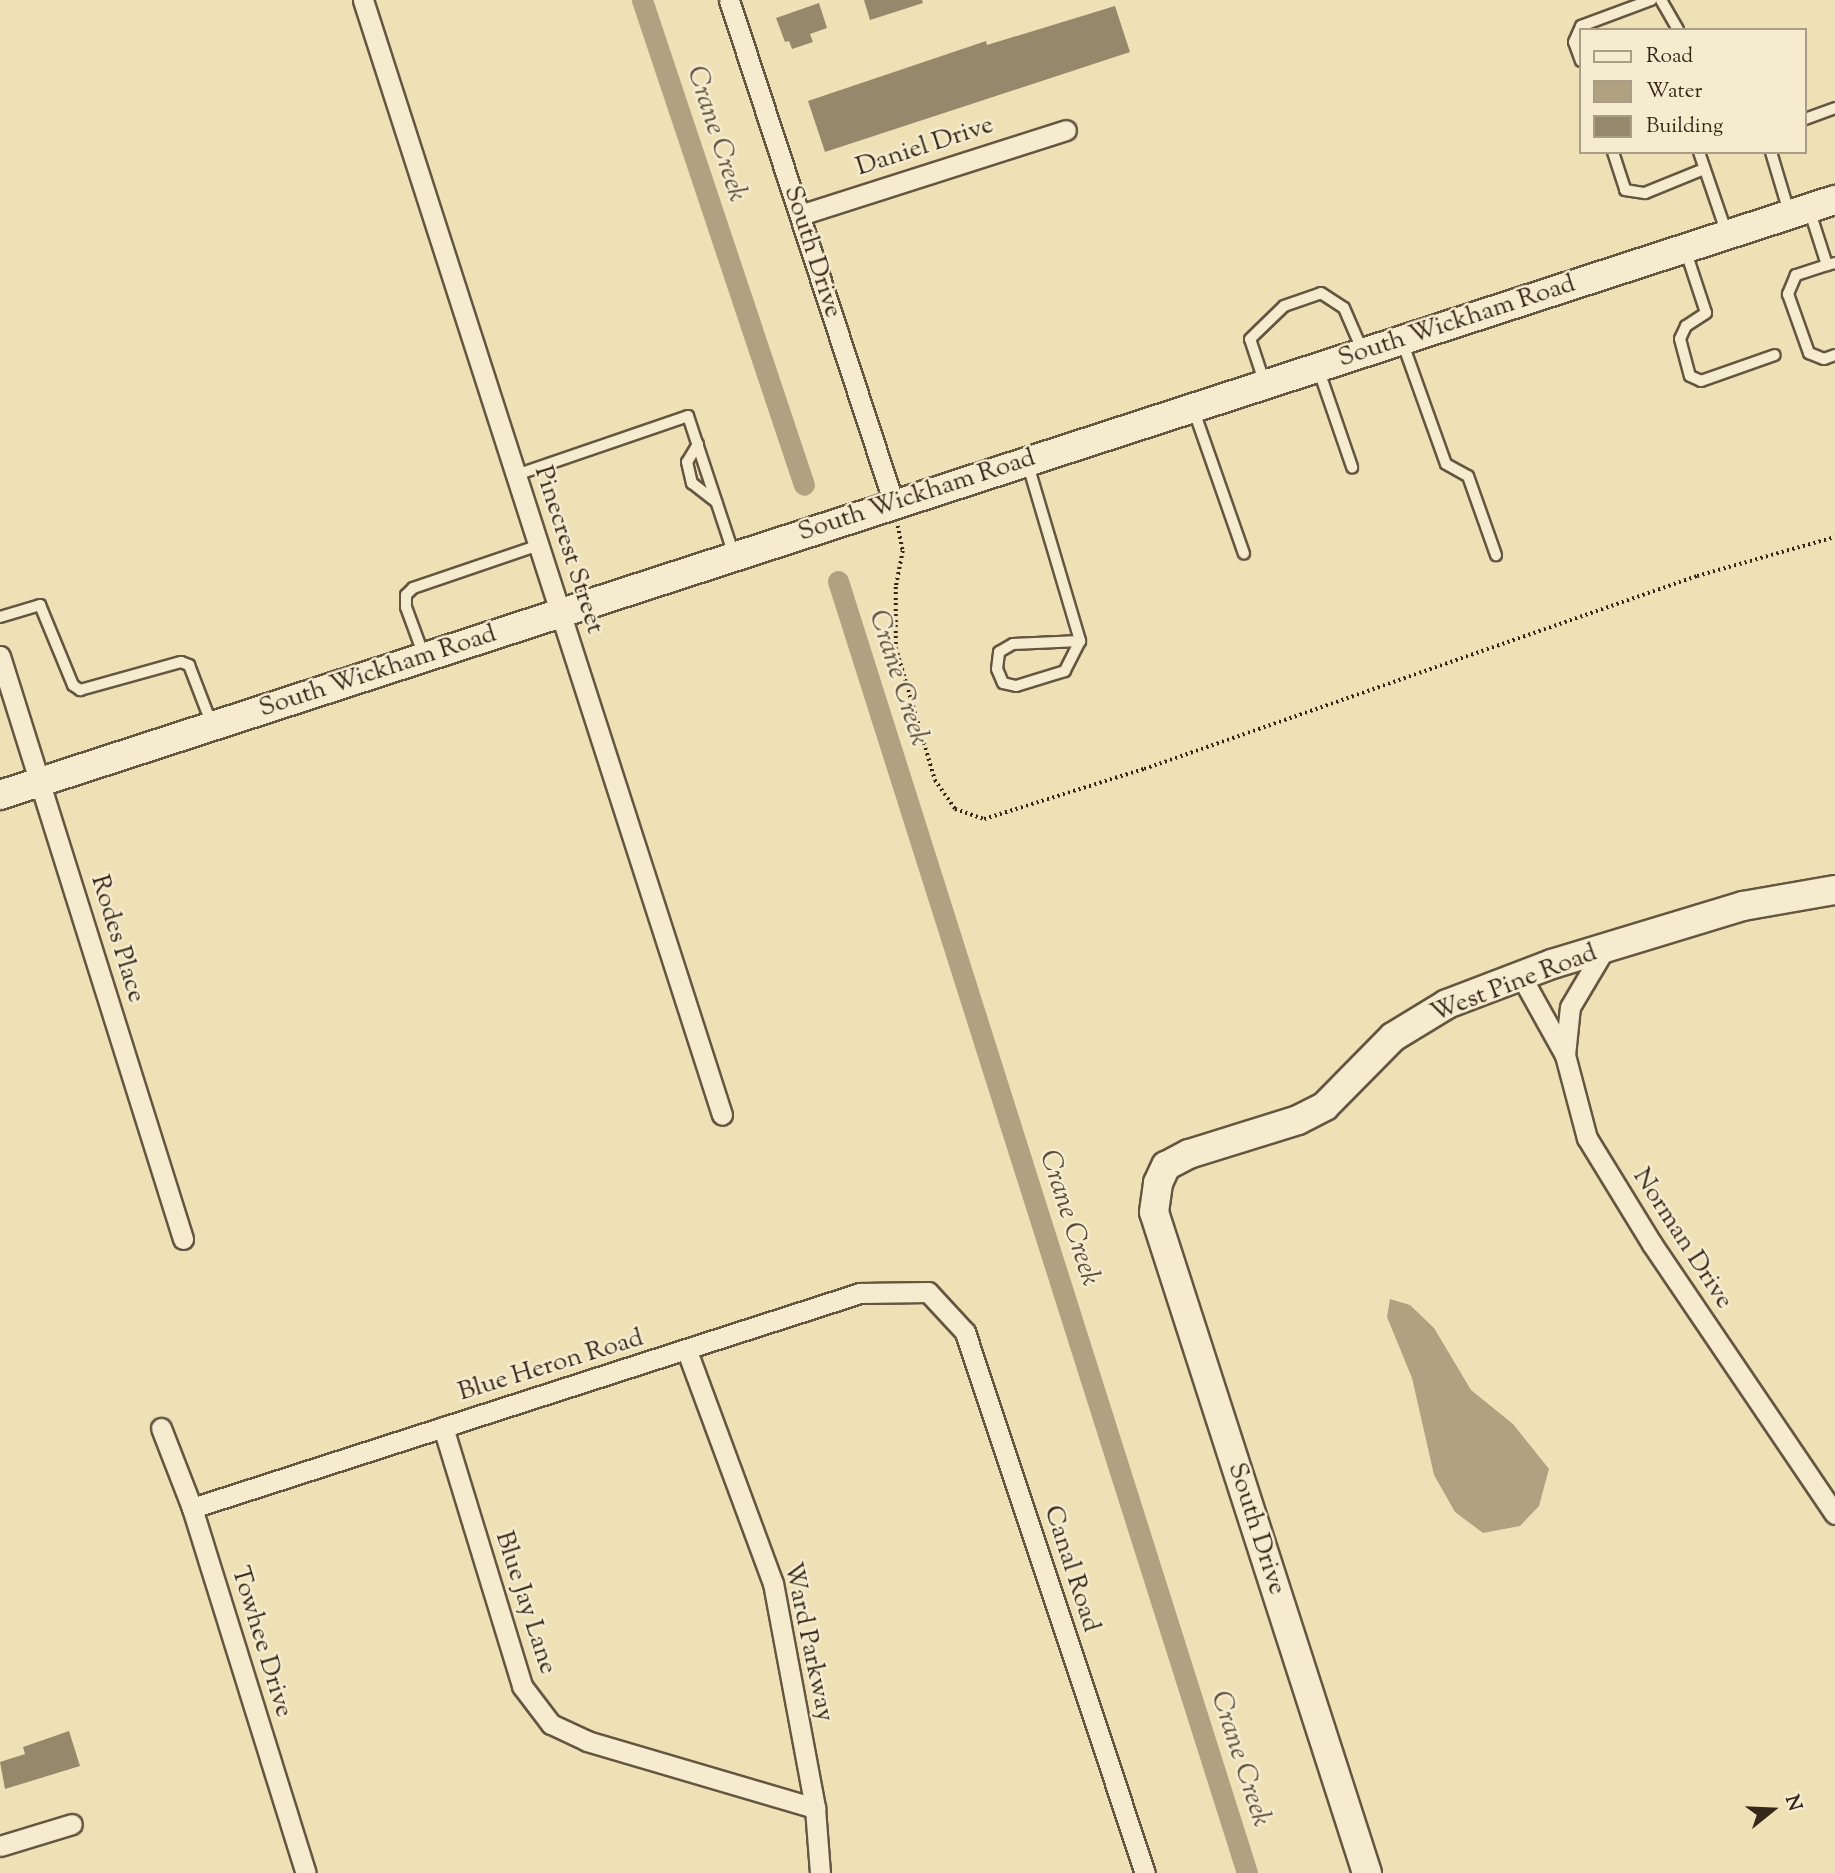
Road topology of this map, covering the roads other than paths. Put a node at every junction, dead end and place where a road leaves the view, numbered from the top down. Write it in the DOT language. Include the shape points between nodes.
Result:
graph roads {
  1 [pos="363,0"];
  2 [pos="729,0"];
  3 [pos="1651,0"];
  4 [pos="1661,0"];
  5 [pos="1580,28"];
  6 [pos="1580,28"];
  7 [pos="1677,28"];
  8 [pos="1580,58"];
  9 [pos="1835,108"];
  10 [pos="1807,118"];
  11 [pos="1066,130"];
  12 [pos="1614,154"];
  13 [pos="1700,154"];
  14 [pos="1772,154"];
  15 [pos="1704,169"];
  16 [pos="1811,207"];
  17 [pos="800,215"];
  18 [pos="1727,235"];
  19 [pos="1685,248"];
  20 [pos="1831,264"];
  21 [pos="1401,340"];
  22 [pos="1363,352"];
  23 [pos="1775,355"];
  24 [pos="1835,355"];
  25 [pos="1318,367"];
  26 [pos="1265,384"];
  27 [pos="1193,407"];
  28 [pos="698,444"];
  29 [pos="1027,461"];
  30 [pos="1352,467"];
  31 [pos="516,475"];
  32 [pos="717,502"];
  33 [pos="894,503"];
  34 [pos="539,545"];
  35 [pos="1244,554"];
  36 [pos="1496,555"];
  37 [pos="735,556"];
  38 [pos="561,613"];
  39 [pos="0,617"];
  40 [pos="1080,641"];
  41 [pos="0,656"];
  42 [pos="424,657"];
  43 [pos="212,726"];
  44 [pos="41,781"];
  45 [pos="0,795"];
  46 [pos="1835,890"];
  47 [pos="1605,948"];
  48 [pos="1521,976"];
  49 [pos="1565,1055"];
  50 [pos="722,1115"];
  51 [pos="1158,1183"];
  52 [pos="183,1239"];
  53 [pos="928,1292"];
  54 [pos="687,1351"];
  55 [pos="443,1427"];
  56 [pos="161,1428"];
  57 [pos="192,1508"];
  58 [pos="1835,1514"];
  59 [pos="815,1808"];
  60 [pos="72,1824"];
  61 [pos="0,1846"];
  62 [pos="306,1873"];
  63 [pos="820,1873"];
  64 [pos="1145,1873"];
  65 [pos="1367,1873"];
  1 -- 31 [label="street, Pinecrest Street"];
  2 -- 17 [label="street, South Drive"];
  3 -- 5 [label="lane"];
  4 -- 7 [label="lane"];
  6 -- 8 [label="lane" via="1574,42"];
  9 -- 10 [label="lane"];
  11 -- 17 [label="street, Daniel Drive"];
  12 -- 15 [label="lane" via="1625,190 1645,193"];
  13 -- 15 [label="lane"];
  14 -- 16 [label="lane"];
  15 -- 18 [label="lane"];
  16 -- 18 [label="main road, South Wickham Road"];
  16 -- 20 [label="lane"];
  17 -- 33 [label="street, South Drive"];
  18 -- 19 [label="main road, South Wickham Road"];
  19 -- 21 [label="main road, South Wickham Road"];
  19 -- 23 [label="lane" via="1706,313 1686,326 1680,339 1690,376 1701,381"];
  20 -- 24 [label="lane" via="1796,275 1788,294 1809,353 1825,359"];
  21 -- 22 [label="main road, South Wickham Road"];
  21 -- 36 [label="lane" via="1446,464 1468,476"];
  22 -- 25 [label="main road, South Wickham Road"];
  22 -- 26 [label="lane" via="1344,309 1321,293 1284,306 1250,339"];
  25 -- 26 [label="main road, South Wickham Road"];
  25 -- 30 [label="lane"];
  26 -- 27 [label="main road, South Wickham Road"];
  27 -- 29 [label="main road, South Wickham Road"];
  27 -- 35 [label="lane"];
  28 -- 31 [label="lane" via="688,416"];
  28 -- 32 [label="lane"];
  28 -- 32 [label="lane" via="687,462 692,483"];
  29 -- 33 [label="main road, South Wickham Road"];
  29 -- 40 [label="lane"];
  31 -- 34 [label="street, Pinecrest Street"];
  32 -- 37 [label="lane"];
  33 -- 37 [label="main road, South Wickham Road"];
  34 -- 38 [label="street, Pinecrest Street"];
  34 -- 42 [label="lane" via="413,588 406,595 405,607"];
  37 -- 38 [label="main road, South Wickham Road"];
  38 -- 42 [label="main road, South Wickham Road"];
  38 -- 50 [label="street, Pinecrest Street"];
  39 -- 43 [label="lane" via="40,605 73,685 80,690 181,662 189,665"];
  40 -- 40 [label="lane" via="1013,644 999,652 997,669 1003,682 1016,686 1065,671"];
  41 -- 44 [label="street, Rodes Place"];
  42 -- 43 [label="main road, South Wickham Road"];
  43 -- 44 [label="main road, South Wickham Road"];
  44 -- 45 [label="main road, South Wickham Road"];
  44 -- 52 [label="street, Rodes Place"];
  46 -- 47 [label="main road, West Pine Road" via="1742,905"];
  47 -- 48 [label="main road, West Pine Road"];
  47 -- 49 [label="street" via="1570,1007"];
  48 -- 49 [label="street, Norman Drive"];
  48 -- 51 [label="main road, West Pine Road" via="1447,1004 1393,1037 1325,1106 1298,1120 1189,1154 1166,1166"];
  49 -- 58 [label="street, Norman Drive" via="1587,1138 1652,1244"];
  51 -- 65 [label="main road, South Drive" via="1154,1212"];
  53 -- 54 [label="street, Blue Heron Road" via="860,1293"];
  53 -- 64 [label="street, Canal Road" via="965,1332"];
  54 -- 55 [label="street, Blue Heron Road"];
  54 -- 59 [label="street, Ward Parkway" via="773,1583"];
  55 -- 57 [label="street, Blue Heron Road"];
  55 -- 59 [label="street, Blue Jay Lane" via="522,1686 551,1724 587,1741"];
  56 -- 57 [label="street, Towhee Drive"];
  57 -- 62 [label="street, Towhee Drive"];
  59 -- 63 [label="street, Ward Parkway"];
  60 -- 61 [label="street"];
}
